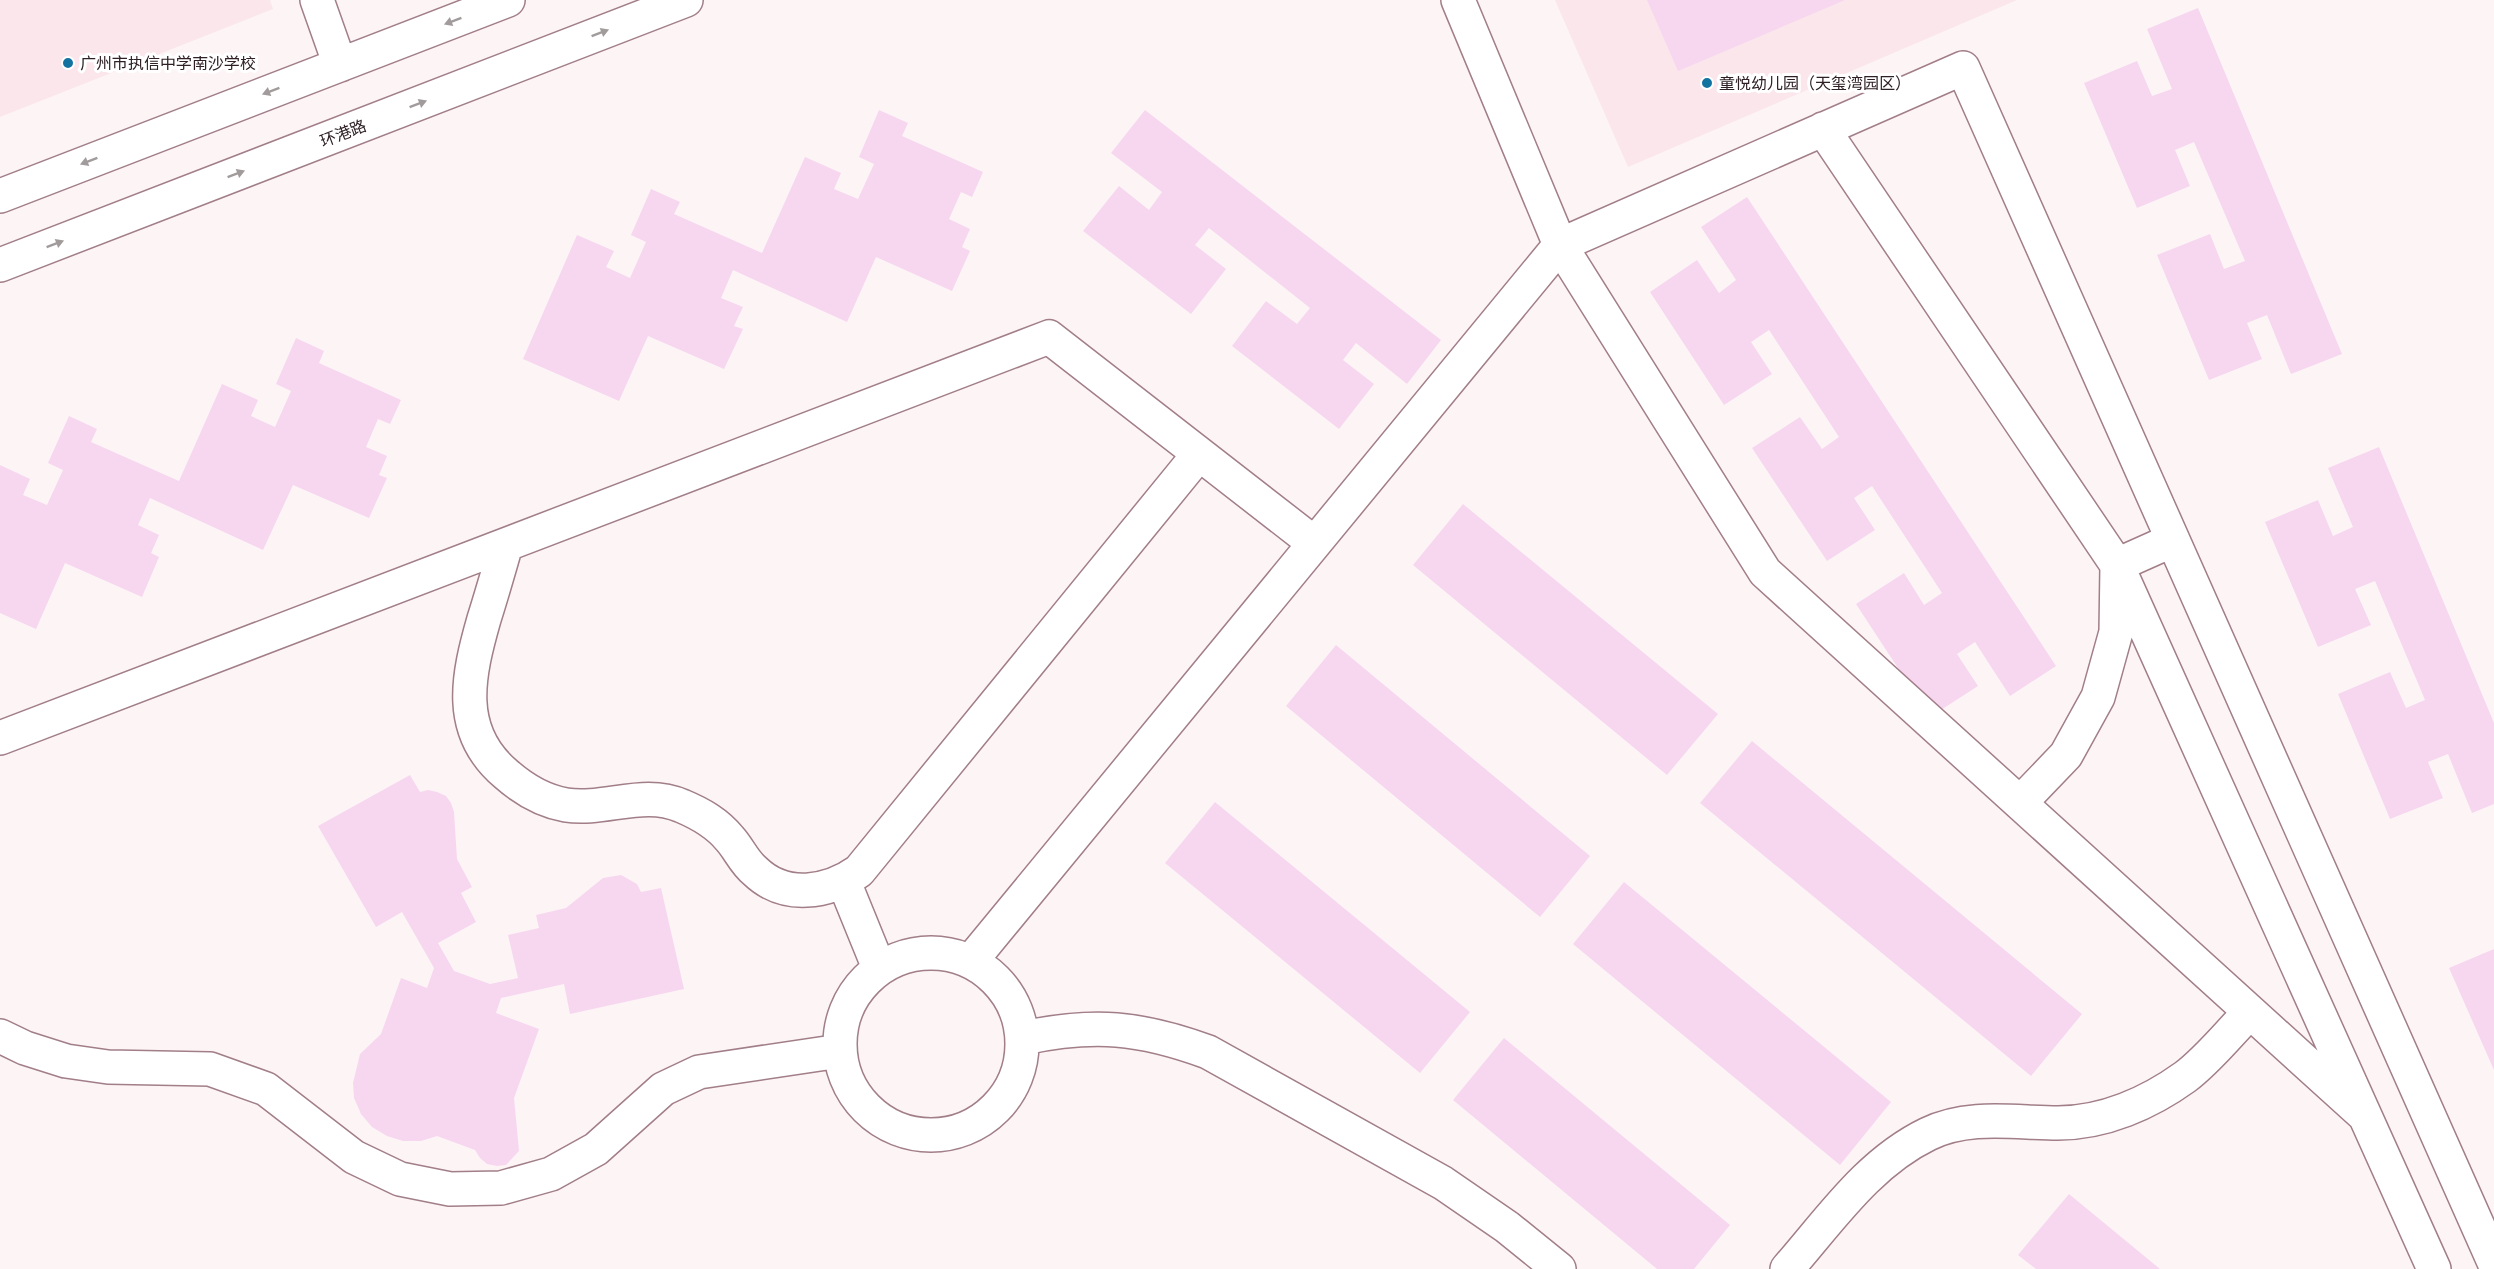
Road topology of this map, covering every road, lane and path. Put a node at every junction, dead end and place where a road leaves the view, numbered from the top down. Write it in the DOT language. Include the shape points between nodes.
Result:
graph roads {
  1 [pos="317,0"];
  2 [pos="508,0"];
  3 [pos="686,0"];
  4 [pos="1458,0"];
  5 [pos="340,65"];
  6 [pos="1823,129"];
  7 [pos="0,196"];
  8 [pos="1560,245"];
  9 [pos="0,265"];
  10 [pos="1199,454"];
  11 [pos="2173,540"];
  12 [pos="1314,543"];
  13 [pos="506,545"];
  14 [pos="2117,565"];
  15 [pos="0,738"];
  16 [pos="2020,803"];
  17 [pos="844,882"];
  18 [pos="971,961"];
  19 [pos="879,968"];
  20 [pos="2250,1012"];
  21 [pos="0,1036"];
  22 [pos="1023,1038"];
  23 [pos="840,1051"];
  24 [pos="2365,1116"];
  25 [pos="2494,1262"];
  26 [pos="1559,1269"];
  27 [pos="1787,1269"];
  28 [pos="2434,1269"];
  1 -- 5 [label="street"];
  2 -- 5 [label="street, one-way"];
  9 -- 3 [label="street, 环港路, one-way"];
  4 -- 8 [label="street"];
  5 -- 7 [label="street, one-way"];
  6 -- 8 [label="street"];
  6 -- 11 [label="street" via="1962,68"];
  6 -- 14 [label="street"];
  8 -- 12 [label="street"];
  8 -- 16 [label="street" via="1765,572"];
  10 -- 12 [label="street"];
  10 -- 13 [label="street" via="1049,337"];
  10 -- 17 [label="street" via="871,857"];
  11 -- 14 [label="street"];
  11 -- 25 [label="street"];
  12 -- 18 [label="street"];
  13 -- 15 [label="street"];
  13 -- 17 [label="street" via="475,651 469,701 474,725 500,769 541,798 565,804 590,806 658,799 679,804 717,824 756,873 789,889 808,891"];
  14 -- 16 [label="street" via="2116,632 2098,697 2066,755"];
  14 -- 24 [label="street"];
  16 -- 20 [label="street"];
  17 -- 19 [label="street"];
  18 -- 19 [label="street" via="924,952"];
  18 -- 22 [label="street" via="991,974 1007,992 1018,1014"];
  19 -- 23 [label="street" via="861,984 848,1004 841,1027"];
  20 -- 24 [label="street"];
  20 -- 27 [label="street" via="2187,1076 2148,1100 2106,1116 2060,1123 1971,1121 1920,1138 1892,1154 1861,1183"];
  21 -- 23 [label="street" via="66,1061 108,1067 210,1069 266,1089 354,1157 400,1179 450,1189 501,1188 551,1174 596,1149 663,1089 699,1072"];
  22 -- 23 [label="street" via="1022,1061 1001,1104 962,1131 939,1135 907,1132 872,1113 844,1074"];
  22 -- 26 [label="street" via="1060,1030 1136,1030 1208,1052 1443,1183"];
  24 -- 28 [label="street"];
}
